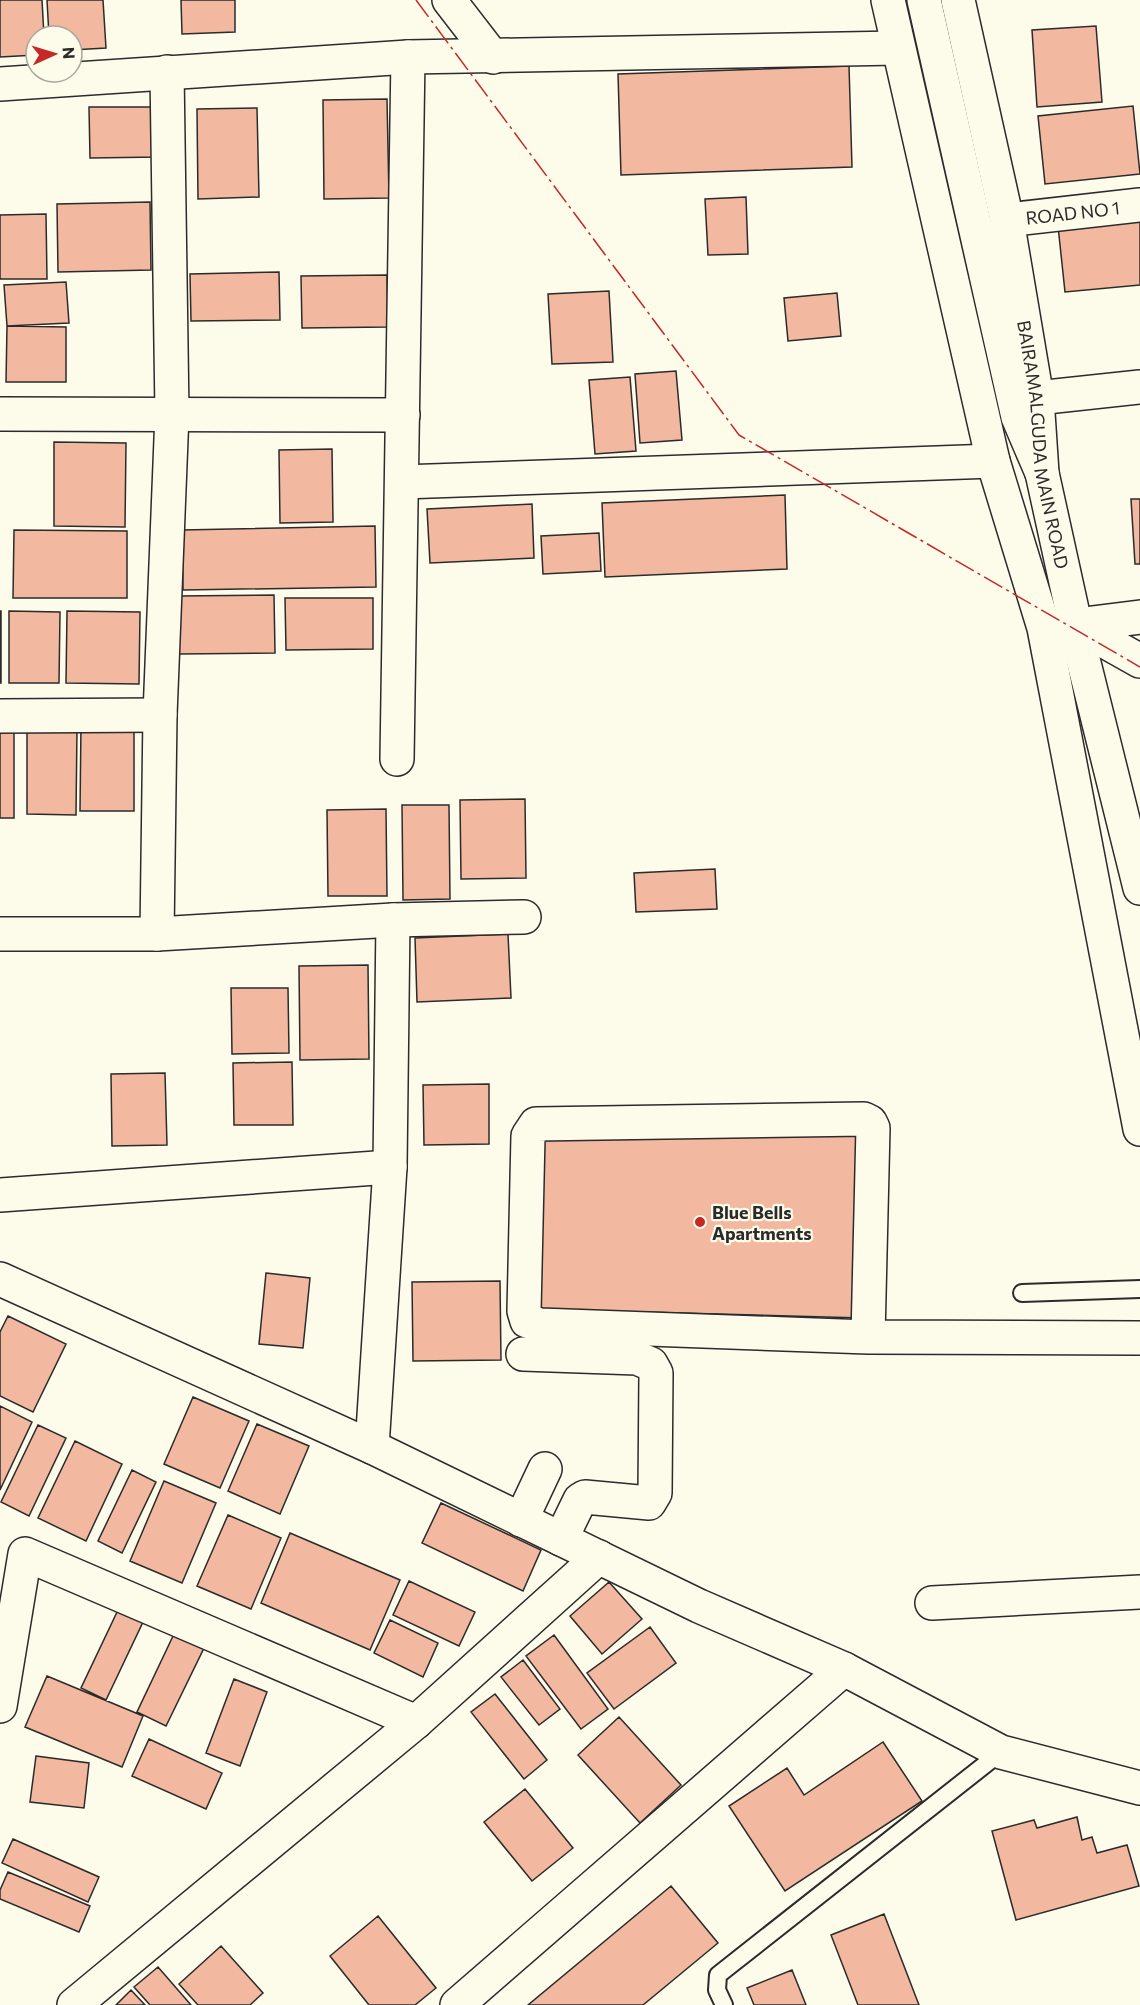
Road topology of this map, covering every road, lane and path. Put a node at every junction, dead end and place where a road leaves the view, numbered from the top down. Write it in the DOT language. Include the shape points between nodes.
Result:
graph roads {
  1 [pos="449,0"];
  2 [pos="888,0"];
  3 [pos="924,0"];
  4 [pos="958,0"];
  5 [pos="898,48"];
  6 [pos="408,57"];
  7 [pos="493,57"];
  8 [pos="167,72"];
  9 [pos="0,84"];
  10 [pos="1140,205"];
  11 [pos="1007,220"];
  12 [pos="1140,387"];
  13 [pos="1037,398"];
  14 [pos="0,414"];
  15 [pos="172,414"];
  16 [pos="403,415"];
  17 [pos="993,461"];
  18 [pos="1042,474"];
  19 [pos="402,482"];
  20 [pos="1140,617"];
  21 [pos="1076,625"];
  22 [pos="1140,661"];
  23 [pos="160,715"];
  24 [pos="0,716"];
  25 [pos="397,759"];
  26 [pos="1140,888"];
  27 [pos="524,917"];
  28 [pos="393,920"];
  29 [pos="0,934"];
  30 [pos="157,934"];
  31 [pos="1140,1130"];
  32 [pos="390,1167"];
  33 [pos="0,1195"];
  34 [pos="0,1279"];
  35 [pos="1140,1289"];
  36 [pos="1022,1293"];
  37 [pos="868,1336"];
  38 [pos="1140,1338"];
  39 [pos="523,1354"];
  40 [pos="372,1447"];
  41 [pos="545,1469"];
  42 [pos="521,1520"];
  43 [pos="561,1539"];
  44 [pos="13,1549"];
  45 [pos="599,1557"];
  46 [pos="1140,1592"];
  47 [pos="932,1603"];
  48 [pos="844,1669"];
  49 [pos="0,1706"];
  50 [pos="416,1722"];
  51 [pos="1001,1752"];
  52 [pos="1140,1788"];
  53 [pos="74,2005"];
  54 [pos="457,2005"];
  55 [pos="724,2005"];
  1 -- 7 [label="main road"];
  2 -- 5 [label="main road"];
  3 -- 18 [label="main road" via="1018,417"];
  4 -- 11 [label="main road, BAIRAMALGUDA MAIN ROAD"];
  5 -- 7 [label="main road"];
  5 -- 17 [label="main road"];
  6 -- 7 [label="main road"];
  6 -- 8 [label="main road"];
  6 -- 16 [label="main road"];
  8 -- 9 [label="main road"];
  8 -- 15 [label="main road"];
  10 -- 11 [label="main road, ROAD NO 1"];
  11 -- 13 [label="main road, BAIRAMALGUDA MAIN ROAD"];
  12 -- 13 [label="main road"];
  13 -- 18 [label="main road, BAIRAMALGUDA MAIN ROAD"];
  14 -- 15 [label="main road"];
  15 -- 16 [label="main road"];
  15 -- 23 [label="main road"];
  16 -- 19 [label="main road"];
  17 -- 19 [label="main road"];
  17 -- 31 [label="main road" via="1044,628"];
  18 -- 21 [label="main road, BAIRAMALGUDA MAIN ROAD"];
  19 -- 25 [label="main road"];
  20 -- 21 [label="main road"];
  21 -- 22 [label="main road"];
  21 -- 26 [label="main road, BAIRAMALGUDA MAIN ROAD"];
  23 -- 24 [label="main road"];
  23 -- 30 [label="main road"];
  27 -- 28 [label="main road"];
  28 -- 30 [label="main road"];
  28 -- 32 [label="main road"];
  29 -- 30 [label="main road"];
  32 -- 33 [label="main road"];
  32 -- 40 [label="main road"];
  34 -- 40 [label="main road"];
  35 -- 36 [label="lane"];
  37 -- 37 [label="main road" via="873,1128 870,1122 864,1119 536,1124 531,1128 524,1311 527,1321 540,1325"];
  37 -- 38 [label="main road"];
  39 -- 43 [label="main road" via="637,1359 651,1364 656,1373 655,1493 649,1503 585,1497"];
  40 -- 42 [label="main road"];
  41 -- 42 [label="main road"];
  42 -- 43 [label="main road"];
  43 -- 45 [label="main road"];
  44 -- 49 [label="main road"];
  44 -- 50 [label="main road"];
  45 -- 48 [label="main road"];
  45 -- 50 [label="main road"];
  46 -- 47 [label="main road"];
  48 -- 51 [label="main road"];
  48 -- 54 [label="main road"];
  50 -- 53 [label="main road"];
  51 -- 52 [label="main road"];
  51 -- 55 [label="lane" via="718,1975 717,1990"];
}
